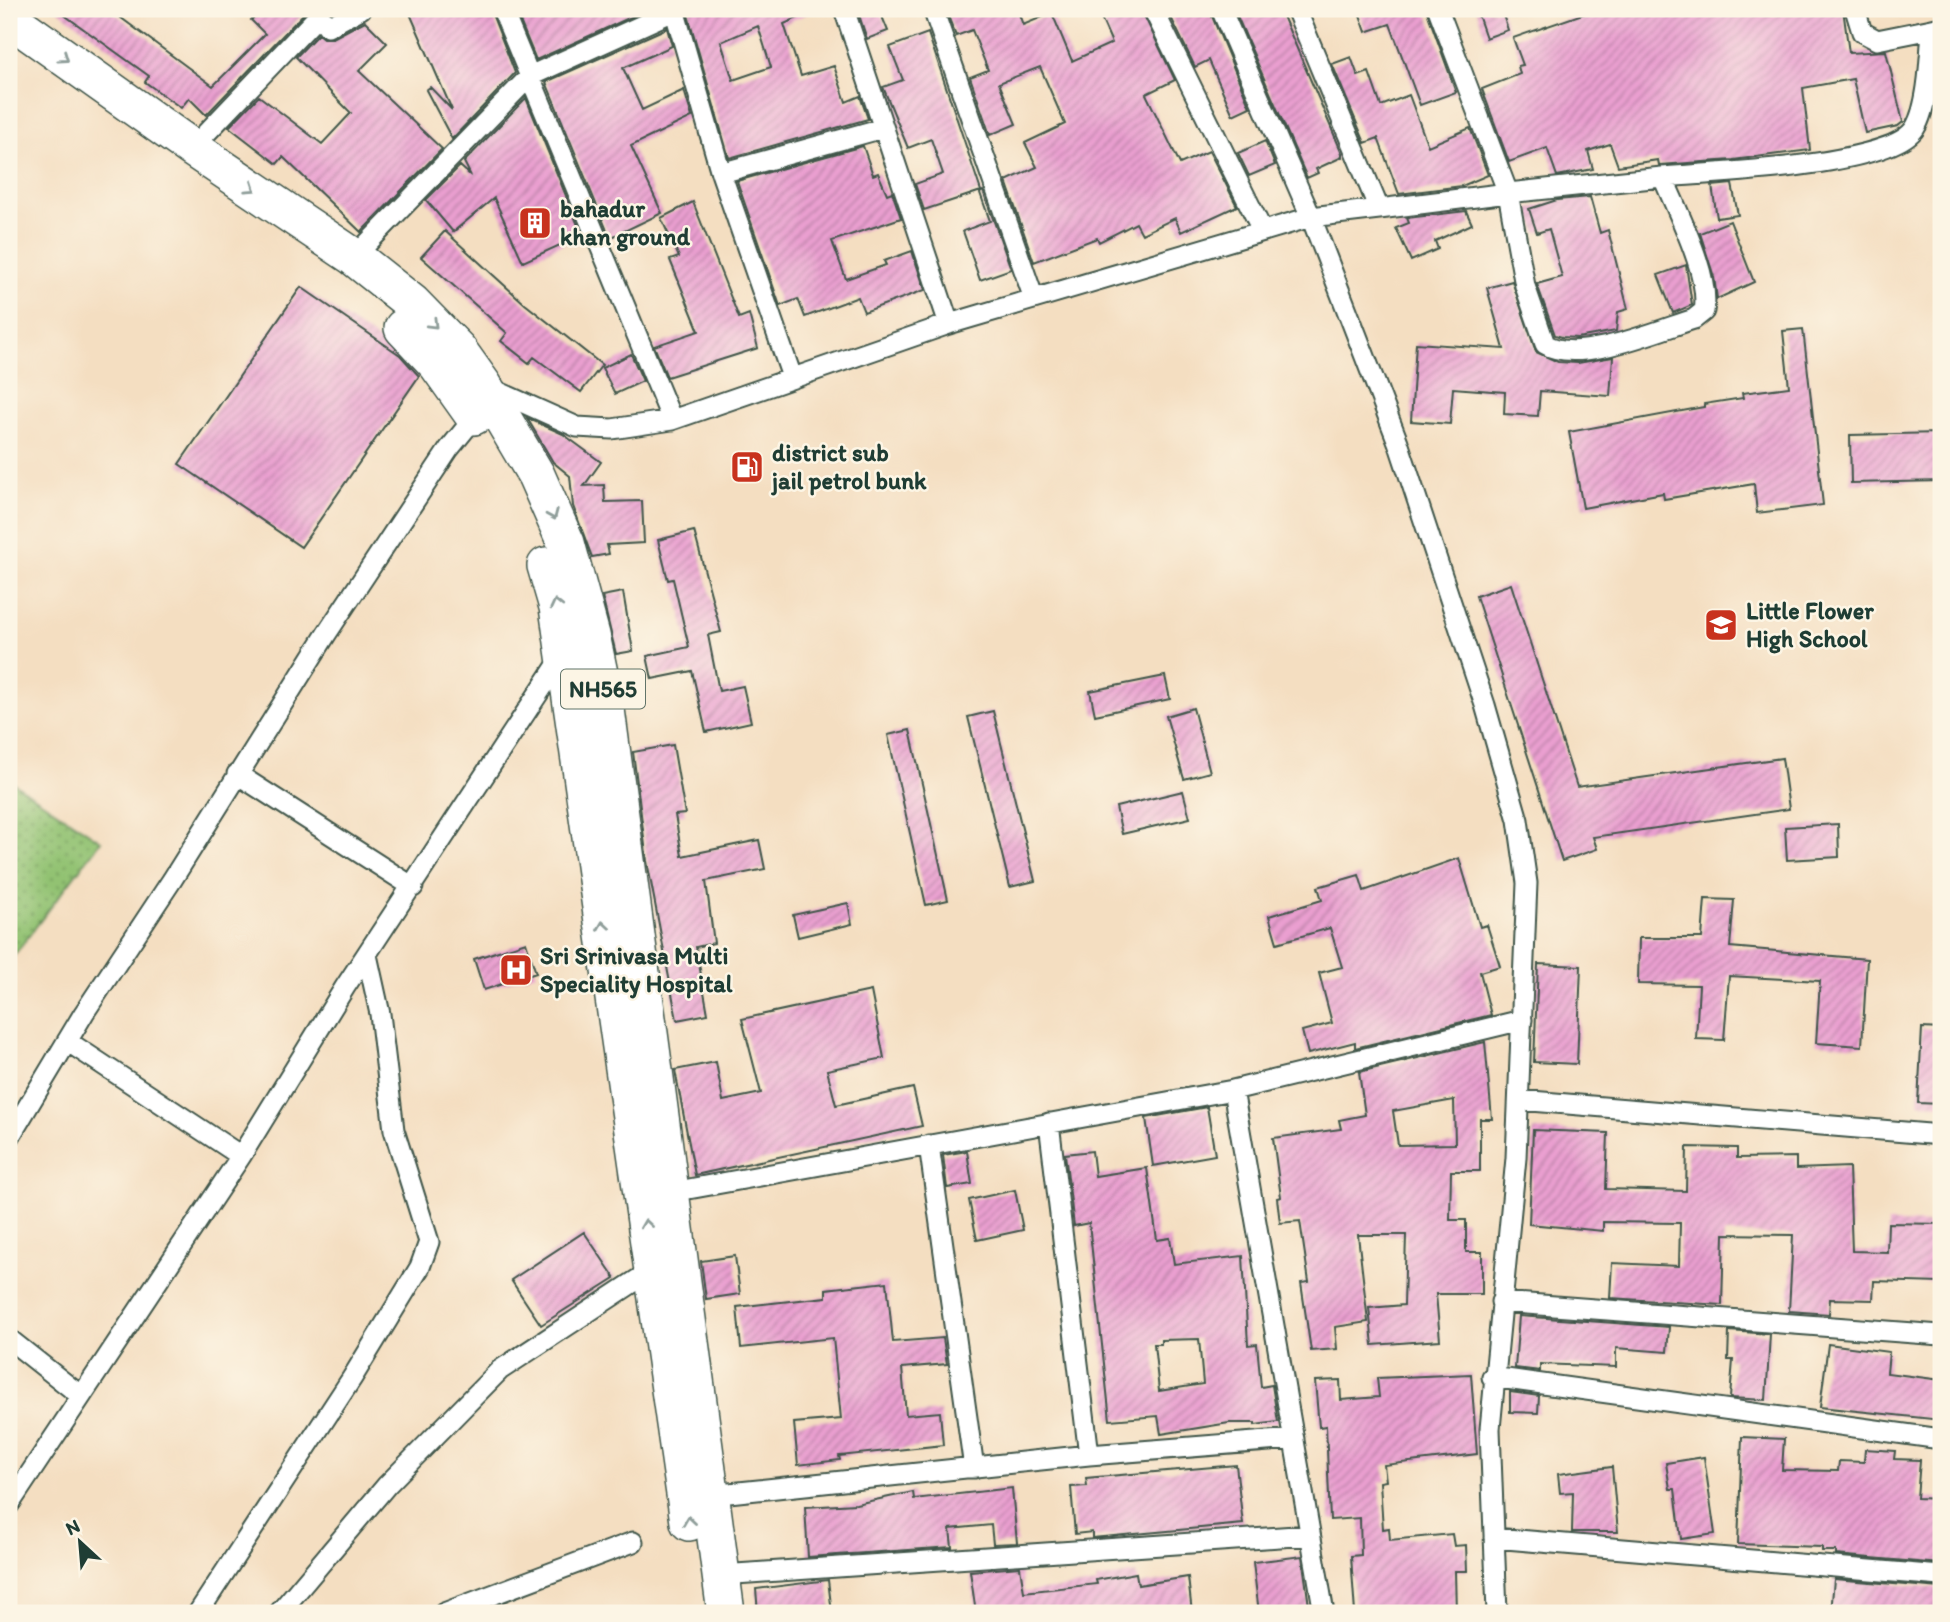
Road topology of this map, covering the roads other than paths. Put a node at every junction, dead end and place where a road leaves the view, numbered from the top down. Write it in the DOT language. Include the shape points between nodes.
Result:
graph roads {
  1 [pos="361,9"];
  2 [pos="502,9"];
  3 [pos="676,9"];
  4 [pos="844,9"];
  5 [pos="933,9"];
  6 [pos="1153,9"];
  7 [pos="1221,9"];
  8 [pos="1438,9"];
  9 [pos="1855,9"];
  10 [pos="1303,10"];
  11 [pos="9,18"];
  12 [pos="1937,28"];
  13 [pos="9,48"];
  14 [pos="530,76"];
  15 [pos="883,128"];
  16 [pos="192,148"];
  17 [pos="721,173"];
  18 [pos="1663,177"];
  19 [pos="1508,193"];
  20 [pos="1378,209"];
  21 [pos="1311,217"];
  22 [pos="1262,230"];
  23 [pos="354,257"];
  24 [pos="1034,299"];
  25 [pos="949,324"];
  26 [pos="792,377"];
  27 [pos="479,401"];
  28 [pos="673,420"];
  29 [pos="565,654"];
  30 [pos="237,774"];
  31 [pos="413,887"];
  32 [pos="367,954"];
  33 [pos="1522,1020"];
  34 [pos="67,1041"];
  35 [pos="1233,1090"];
  36 [pos="1519,1100"];
  37 [pos="1049,1123"];
  38 [pos="1941,1135"];
  39 [pos="9,1138"];
  40 [pos="929,1145"];
  41 [pos="241,1156"];
  42 [pos="672,1192"];
  43 [pos="652,1270"];
  44 [pos="1501,1301"];
  45 [pos="1941,1335"];
  46 [pos="9,1339"];
  47 [pos="1492,1377"];
  48 [pos="81,1396"];
  49 [pos="1294,1439"];
  50 [pos="1941,1439"];
  51 [pos="1089,1455"];
  52 [pos="974,1468"];
  53 [pos="710,1495"];
  54 [pos="9,1505"];
  55 [pos="1310,1535"];
  56 [pos="1494,1538"];
  57 [pos="633,1542"];
  58 [pos="721,1575"];
  59 [pos="1941,1576"];
  60 [pos="198,1613"];
  61 [pos="279,1613"];
  62 [pos="444,1613"];
  63 [pos="702,1613"];
  64 [pos="726,1613"];
  65 [pos="1324,1613"];
  66 [pos="1497,1613"];
  1 -- 16 [label="street" via="328,27 319,15"];
  2 -- 14 [label="street"];
  3 -- 14 [label="street"];
  3 -- 17 [label="street"];
  4 -- 15 [label="street"];
  5 -- 24 [label="street"];
  6 -- 22 [label="street"];
  7 -- 21 [label="street"];
  8 -- 19 [label="street"];
  9 -- 12 [label="street" via="1862,32 1877,40"];
  10 -- 20 [label="street"];
  11 -- 16 [label="highway, NH565, one-way"];
  12 -- 18 [label="street" via="1920,112 1915,128 1904,139 1854,156 1788,168"];
  13 -- 27 [label="highway, NH565" via="340,277 394,319"];
  14 -- 23 [label="street"];
  14 -- 28 [label="street"];
  15 -- 17 [label="street"];
  15 -- 25 [label="street"];
  16 -- 23 [label="highway, NH565, one-way"];
  17 -- 26 [label="street"];
  18 -- 19 [label="street"];
  18 -- 19 [label="street" via="1702,278 1707,297 1704,312 1600,348 1562,351 1545,344 1525,286"];
  19 -- 20 [label="street"];
  20 -- 21 [label="street"];
  21 -- 22 [label="street"];
  21 -- 33 [label="street" via="1398,442 1518,820 1527,883"];
  22 -- 24 [label="street"];
  23 -- 27 [label="highway, NH565, one-way" via="412,303 458,350"];
  24 -- 25 [label="street"];
  25 -- 26 [label="street"];
  26 -- 28 [label="street"];
  27 -- 28 [label="street" via="577,426 612,429"];
  29 -- 27 [label="highway, NH565, one-way" via="542,550"];
  27 -- 30 [label="street"];
  27 -- 42 [label="highway, NH565, one-way" via="536,475 566,543 591,635 605,702"];
  29 -- 31 [label="street"];
  43 -- 29 [label="highway, NH565, one-way"];
  30 -- 31 [label="street"];
  30 -- 34 [label="street"];
  31 -- 32 [label="street"];
  32 -- 41 [label="street"];
  32 -- 60 [label="street" via="380,1014 394,1130 429,1242 420,1267 352,1378"];
  33 -- 35 [label="street"];
  33 -- 36 [label="street"];
  34 -- 39 [label="street"];
  34 -- 41 [label="street"];
  35 -- 37 [label="street"];
  35 -- 49 [label="street"];
  36 -- 38 [label="street"];
  36 -- 44 [label="street"];
  37 -- 40 [label="street"];
  37 -- 51 [label="street"];
  40 -- 42 [label="street"];
  40 -- 52 [label="street"];
  41 -- 48 [label="street"];
  42 -- 53 [label="highway, NH565"];
  43 -- 61 [label="street" via="500,1370 387,1485"];
  63 -- 43 [label="highway, NH565, one-way"];
  44 -- 45 [label="street"];
  44 -- 47 [label="street"];
  46 -- 48 [label="street"];
  47 -- 50 [label="street"];
  47 -- 56 [label="street" via="1489,1429"];
  48 -- 54 [label="street"];
  49 -- 51 [label="street"];
  49 -- 55 [label="street"];
  51 -- 52 [label="street"];
  52 -- 53 [label="street"];
  53 -- 58 [label="highway, NH565"];
  55 -- 58 [label="street"];
  55 -- 65 [label="street"];
  56 -- 59 [label="street"];
  56 -- 66 [label="street"];
  57 -- 62 [label="street"];
  58 -- 64 [label="highway, NH565"];
}
